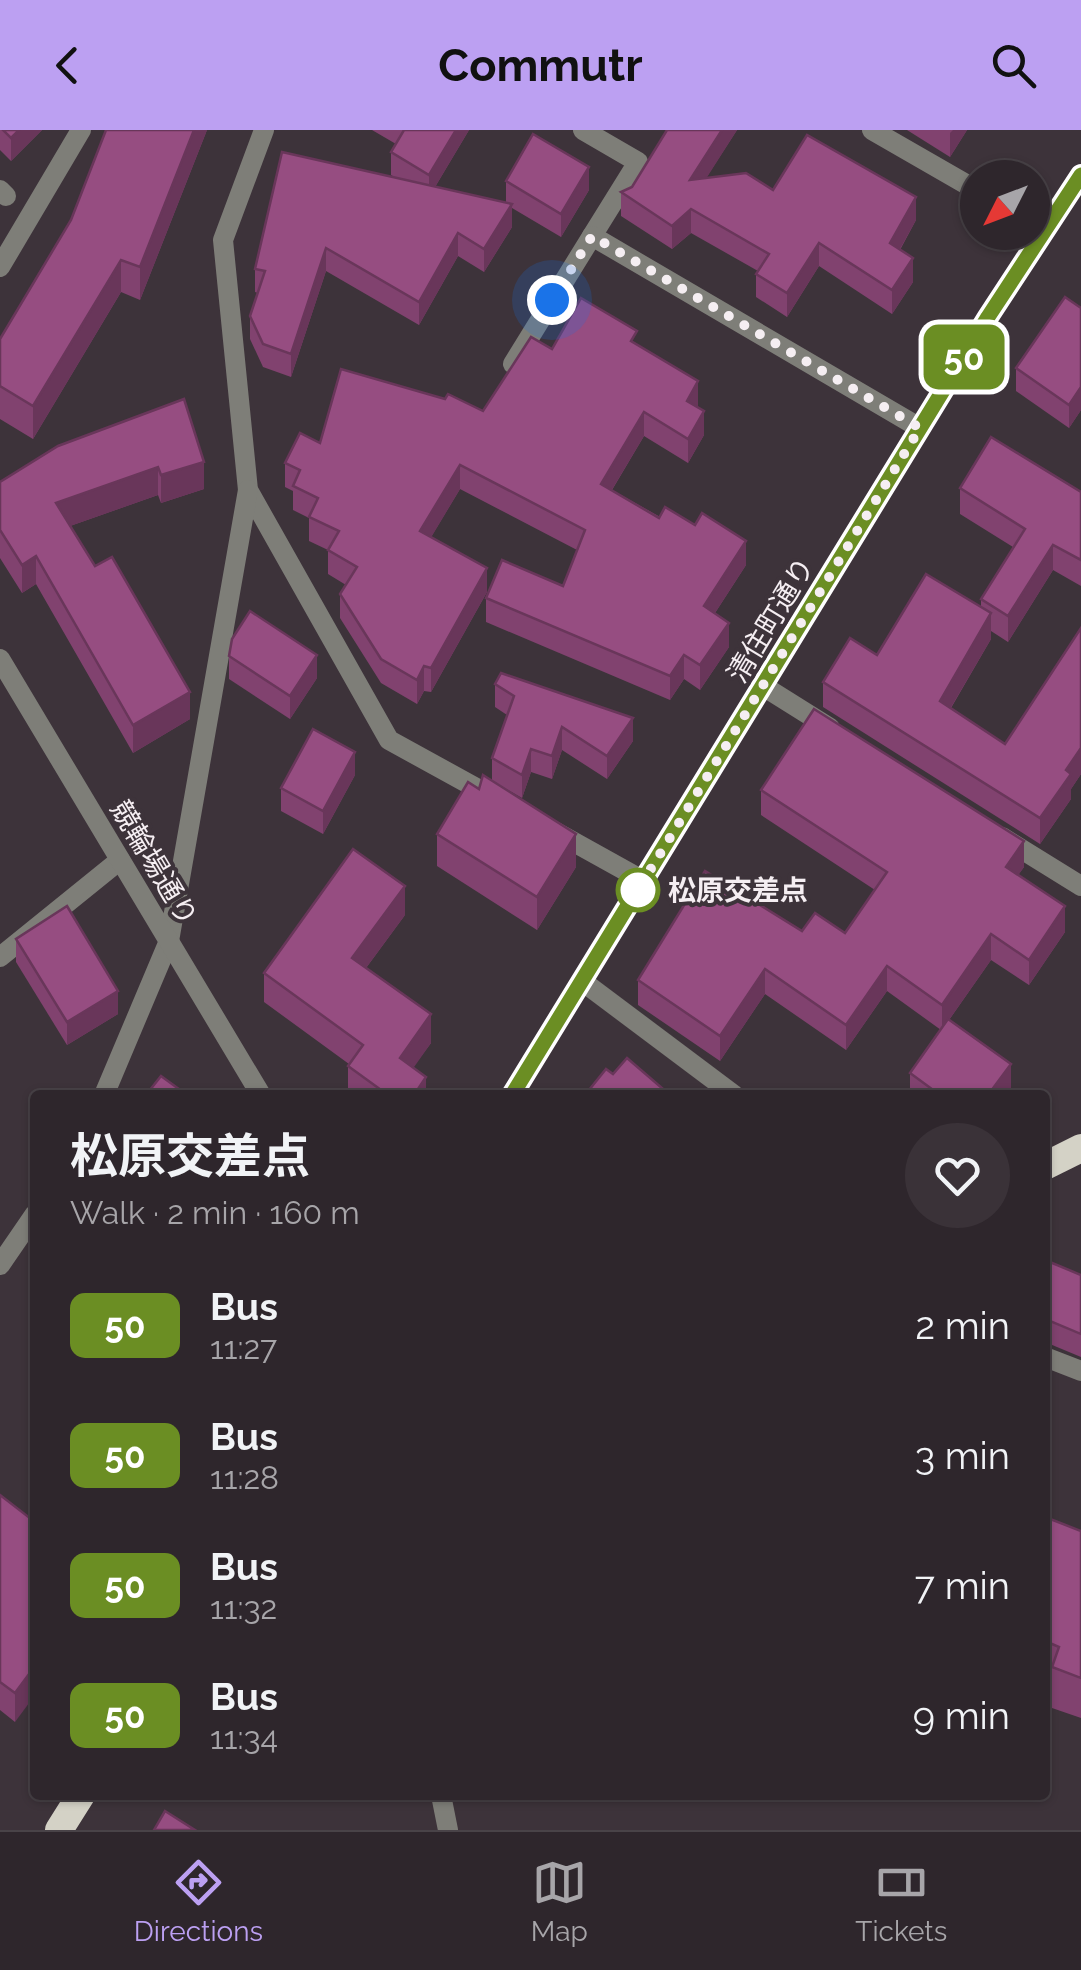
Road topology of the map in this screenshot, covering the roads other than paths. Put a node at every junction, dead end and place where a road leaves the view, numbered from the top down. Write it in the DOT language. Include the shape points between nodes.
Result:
graph roads {
  1 [pos="81,130"];
  2 [pos="264,130"];
  3 [pos="583,130"];
  4 [pos="872,130"];
  5 [pos="1081,175"];
  6 [pos="960,181"];
  7 [pos="1050,212"];
  8 [pos="592,236"];
  9 [pos="1024,250"];
  10 [pos="0,266"];
  11 [pos="513,364"];
  12 [pos="920,428"];
  13 [pos="248,490"];
  14 [pos="0,660"];
  15 [pos="763,686"];
  16 [pos="852,742"];
  17 [pos="508,806"];
  18 [pos="542,824"];
  19 [pos="983,824"];
  20 [pos="120,860"];
  21 [pos="644,881"];
  22 [pos="1081,886"];
  23 [pos="168,941"];
  24 [pos="0,957"];
  25 [pos="582,982"];
  26 [pos="106,1090"];
  27 [pos="257,1090"];
  28 [pos="515,1090"];
  29 [pos="727,1090"];
  30 [pos="1081,1148"];
  31 [pos="1050,1164"];
  32 [pos="30,1218"];
  33 [pos="6,1240"];
  34 [pos="0,1265"];
  35 [pos="1050,1359"];
  36 [pos="1081,1370"];
  37 [pos="77,1800"];
  38 [pos="443,1800"];
  39 [pos="59,1830"];
  40 [pos="448,1830"];
  1 -- 10 [label="street"];
  2 -- 13 [label="street" via="223,240"];
  3 -- 8 [label="street" via="638,162"];
  4 -- 6 [label="street"];
  5 -- 7 [label="street, 清住町通り"];
  8 -- 11 [label="street"];
  8 -- 12 [label="street"];
  9 -- 12 [label="street, 清住町通り"];
  12 -- 15 [label="street, 清住町通り"];
  13 -- 17 [label="street" via="389,740"];
  13 -- 23 [label="street"];
  14 -- 20 [label="street, 競輪場通り"];
  15 -- 16 [label="street"];
  15 -- 21 [label="street, 清住町通り"];
  18 -- 21 [label="street"];
  19 -- 22 [label="street"];
  20 -- 23 [label="street, 競輪場通り"];
  20 -- 24 [label="street"];
  21 -- 25 [label="street, 清住町通り"];
  23 -- 26 [label="street"];
  23 -- 27 [label="street, 競輪場通り"];
  25 -- 28 [label="street, 清住町通り"];
  25 -- 29 [label="street"];
  30 -- 31 [label="highway"];
  32 -- 33 [label="street"];
  33 -- 34 [label="street"];
  35 -- 36 [label="street"];
  37 -- 39 [label="highway"];
  38 -- 40 [label="street"];
}
